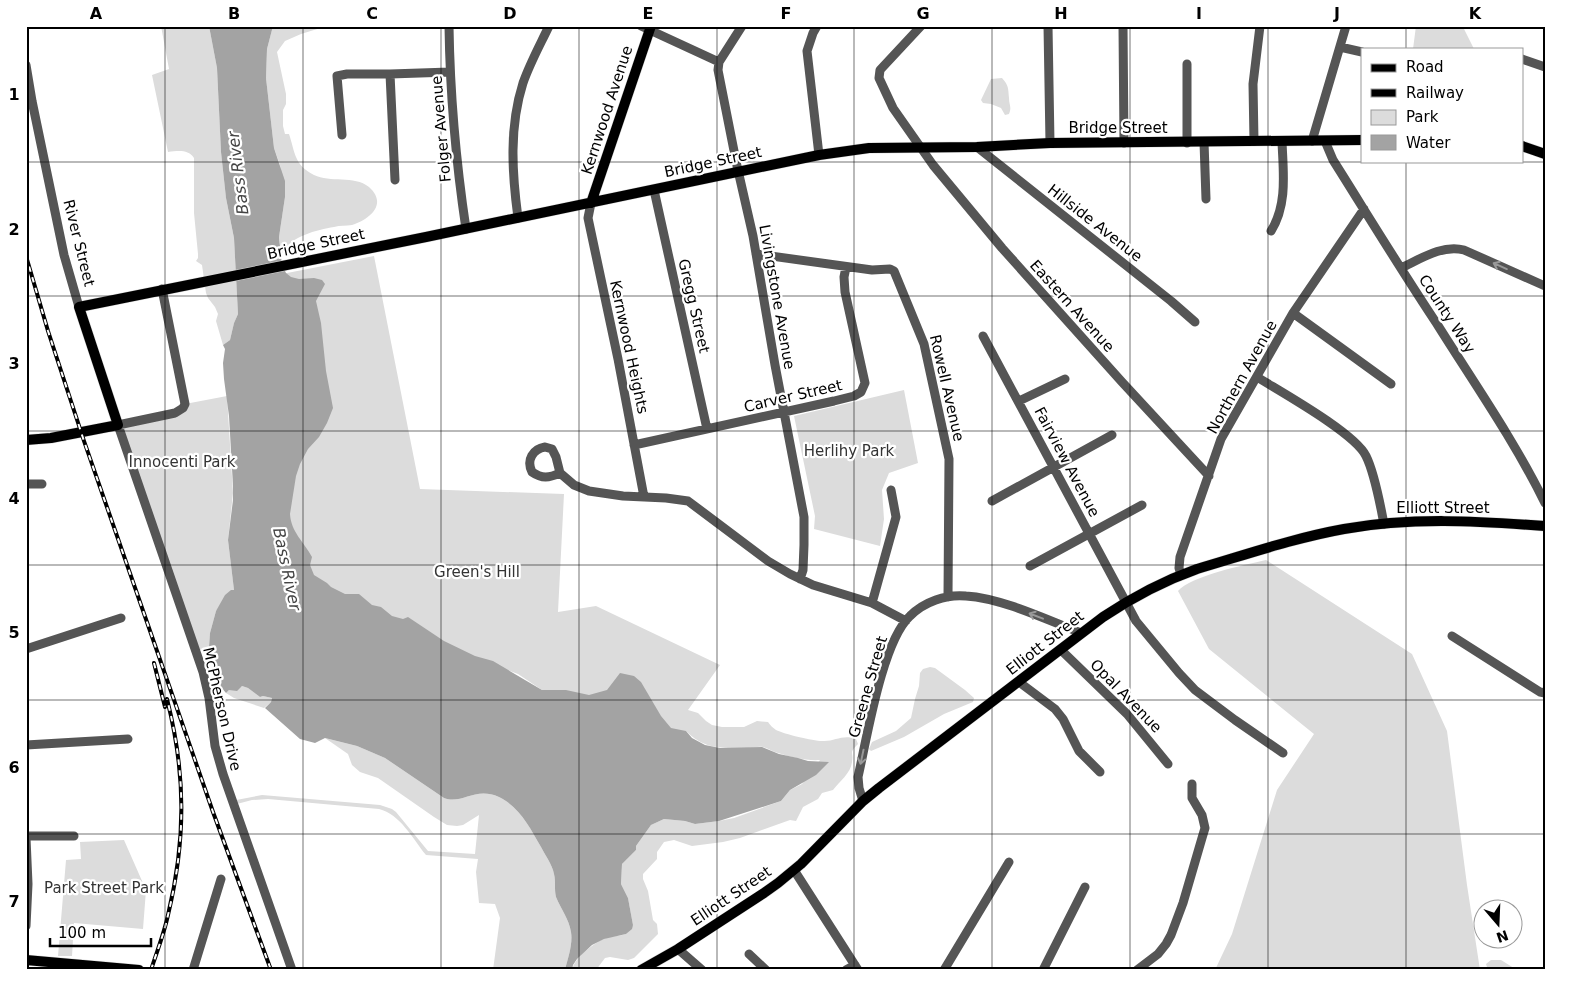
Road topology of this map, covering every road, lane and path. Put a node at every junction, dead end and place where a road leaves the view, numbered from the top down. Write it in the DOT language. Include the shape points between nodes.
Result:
graph roads {
  1 [pos="449,26"];
  2 [pos="549,26"];
  3 [pos="742,26"];
  4 [pos="817,26"];
  5 [pos="921,26"];
  6 [pos="1048,26"];
  7 [pos="1123,26"];
  8 [pos="1260,26"];
  9 [pos="1346,26"];
  10 [pos="647,28"];
  11 [pos="1340,47"];
  12 [pos="1361,52"];
  13 [pos="1524,60"];
  14 [pos="719,62"];
  15 [pos="1187,64"];
  16 [pos="26,65"];
  17 [pos="1545,66"];
  18 [pos="450,72"];
  19 [pos="390,74"];
  20 [pos="342,135"];
  21 [pos="1361,140"];
  22 [pos="1254,141"];
  23 [pos="1282,141"];
  24 [pos="1312,141"];
  25 [pos="1325,141"];
  26 [pos="1204,142"];
  27 [pos="1050,143"];
  28 [pos="1187,143"];
  29 [pos="1124,144"];
  30 [pos="921,147"];
  31 [pos="978,147"];
  32 [pos="1524,147"];
  33 [pos="1545,154"];
  34 [pos="819,155"];
  35 [pos="739,172"];
  36 [pos="395,180"];
  37 [pos="654,190"];
  38 [pos="1206,199"];
  39 [pos="591,202"];
  40 [pos="1364,209"];
  41 [pos="518,218"];
  42 [pos="466,229"];
  43 [pos="1271,231"];
  44 [pos="756,254"];
  45 [pos="846,267"];
  46 [pos="1401,268"];
  47 [pos="1545,286"];
  48 [pos="162,289"];
  49 [pos="80,307"];
  50 [pos="1293,313"];
  51 [pos="1195,322"];
  52 [pos="983,336"];
  53 [pos="1257,377"];
  54 [pos="1065,379"];
  55 [pos="1391,384"];
  56 [pos="1019,401"];
  57 [pos="784,412"];
  58 [pos="118,424"];
  59 [pos="708,428"];
  60 [pos="1112,435"];
  61 [pos="26,440"];
  62 [pos="634,444"];
  63 [pos="1054,467"];
  64 [pos="560,474"];
  65 [pos="1209,476"];
  66 [pos="26,484"];
  67 [pos="42,484"];
  68 [pos="891,490"];
  69 [pos="644,497"];
  70 [pos="992,501"];
  71 [pos="1545,503"];
  72 [pos="1142,505"];
  73 [pos="1384,524"];
  74 [pos="1545,526"];
  75 [pos="1090,533"];
  76 [pos="1030,566"];
  77 [pos="1181,575"];
  78 [pos="800,579"];
  79 [pos="948,597"];
  80 [pos="872,602"];
  81 [pos="1125,602"];
  82 [pos="121,618"];
  83 [pos="906,621"];
  84 [pos="1081,633"];
  85 [pos="1452,636"];
  86 [pos="26,649"];
  87 [pos="1061,650"];
  88 [pos="1019,682"];
  89 [pos="1545,693"];
  90 [pos="128,739"];
  91 [pos="26,745"];
  92 [pos="1283,753"];
  93 [pos="1168,764"];
  94 [pos="1100,772"];
  95 [pos="1192,784"];
  96 [pos="863,801"];
  97 [pos="74,836"];
  98 [pos="26,837"];
  99 [pos="1009,862"];
  100 [pos="794,870"];
  101 [pos="221,879"];
  102 [pos="1085,887"];
  103 [pos="26,926"];
  104 [pos="678,949"];
  105 [pos="749,954"];
  106 [pos="26,960"];
  107 [pos="857,967"];
  108 [pos="139,970"];
  109 [pos="193,970"];
  110 [pos="292,970"];
  111 [pos="641,970"];
  112 [pos="702,970"];
  113 [pos="766,970"];
  114 [pos="846,970"];
  115 [pos="944,970"];
  116 [pos="1043,970"];
  117 [pos="1137,970"];
  1 -- 18 [label="street, Folger Avenue"];
  2 -- 41 [label="street" via="523,85 514,130 513,176"];
  3 -- 14 [label="street"];
  4 -- 34 [label="street" via="807,51"];
  5 -- 30 [label="street, Eastern Avenue" via="880,70 879,78 893,108"];
  6 -- 27 [label="street"];
  7 -- 29 [label="street"];
  8 -- 22 [label="street" via="1253,84"];
  9 -- 11 [label="street"];
  10 -- 14 [label="street"];
  10 -- 39 [label="main road, Kernwood Avenue"];
  11 -- 12 [label="street"];
  11 -- 24 [label="street"];
  13 -- 17 [label="street"];
  14 -- 35 [label="street, Livingstone Avenue"];
  15 -- 28 [label="street"];
  16 -- 49 [label="street, River Street" via="64,255"];
  18 -- 19 [label="street"];
  18 -- 42 [label="street, Folger Avenue"];
  19 -- 20 [label="street" via="337,76"];
  19 -- 36 [label="street"];
  21 -- 25 [label="main road, Bridge Street"];
  22 -- 23 [label="main road, Bridge Street"];
  22 -- 26 [label="main road, Bridge Street"];
  23 -- 24 [label="main road, Bridge Street"];
  23 -- 43 [label="street" via="1284,190"];
  24 -- 25 [label="main road, Bridge Street"];
  25 -- 40 [label="street, County Way" via="1333,160"];
  26 -- 28 [label="main road, Bridge Street"];
  26 -- 38 [label="street"];
  27 -- 29 [label="main road, Bridge Street"];
  27 -- 31 [label="main road, Bridge Street"];
  28 -- 29 [label="main road, Bridge Street"];
  30 -- 31 [label="main road, Bridge Street"];
  30 -- 34 [label="main road, Bridge Street" via="862,148"];
  30 -- 65 [label="street, Eastern Avenue" via="1002,248"];
  31 -- 51 [label="street, Hillside Avenue"];
  32 -- 33 [label="main road"];
  34 -- 35 [label="main road, Bridge Street"];
  35 -- 37 [label="main road, Bridge Street"];
  35 -- 44 [label="street, Livingstone Avenue"];
  37 -- 39 [label="main road, Bridge Street"];
  37 -- 59 [label="street, Gregg Street"];
  39 -- 41 [label="main road, Bridge Street"];
  39 -- 62 [label="street, Kernwood Heights" via="588,218"];
  40 -- 46 [label="street, County Way"];
  40 -- 50 [label="street, Northern Avenue"];
  41 -- 42 [label="main road, Bridge Street"];
  42 -- 48 [label="main road, Bridge Street"];
  44 -- 45 [label="street, Rowell Avenue"];
  44 -- 57 [label="street, Livingstone Avenue"];
  45 -- 57 [label="street, Carver Street" via="845,292 864,375 864,388 854,396"];
  45 -- 79 [label="street, Rowell Avenue" via="894,271 924,344 949,459"];
  47 -- 46 [label="street, one-way" via="1454,247"];
  46 -- 71 [label="street, County Way" via="1480,388"];
  48 -- 49 [label="main road, Bridge Street"];
  48 -- 58 [label="street" via="184,399 183,408 175,413"];
  49 -- 58 [label="main road, River Street"];
  50 -- 53 [label="street, Northern Avenue"];
  50 -- 55 [label="street"];
  52 -- 56 [label="street, Fairview Avenue"];
  53 -- 65 [label="street, Northern Avenue" via="1221,439"];
  53 -- 73 [label="street" via="1326,421 1361,449 1372,472"];
  54 -- 56 [label="street"];
  56 -- 63 [label="street, Fairview Avenue"];
  57 -- 59 [label="street, Carver Street"];
  57 -- 78 [label="street, Livingstone Avenue" via="804,517"];
  58 -- 61 [label="main road"];
  58 -- 110 [label="street, McPherson Drive" via="203,672 226,787"];
  59 -- 62 [label="street, Carver Street"];
  60 -- 63 [label="street"];
  62 -- 69 [label="street, Kernwood Heights"];
  63 -- 70 [label="street"];
  63 -- 75 [label="street, Fairview Avenue"];
  64 -- 69 [label="street" via="589,491"];
  65 -- 77 [label="street, Northern Avenue" via="1180,557"];
  66 -- 67 [label="street"];
  68 -- 80 [label="street" via="896,517"];
  69 -- 78 [label="street" via="688,501 768,561"];
  72 -- 75 [label="street"];
  73 -- 74 [label="main road, Elliott Street" via="1444,520"];
  73 -- 77 [label="main road, Elliott Street" via="1326,532"];
  75 -- 76 [label="street"];
  75 -- 81 [label="street, Fairview Avenue"];
  77 -- 81 [label="main road, Elliott Street"];
  78 -- 80 [label="street"];
  79 -- 83 [label="street, Greene Street" via="928,603"];
  84 -- 79 [label="street, Greene Street, one-way" via="993,600"];
  80 -- 83 [label="street"];
  81 -- 84 [label="main road, Elliott Street"];
  81 -- 92 [label="street, Fairview Avenue" via="1136,621 1195,690"];
  82 -- 86 [label="street"];
  83 -- 96 [label="street, Greene Street, one-way" via="896,634 872,713 858,777"];
  84 -- 87 [label="main road, Elliott Street"];
  85 -- 89 [label="street"];
  87 -- 88 [label="main road, Elliott Street"];
  87 -- 93 [label="street, Opal Avenue" via="1127,714"];
  88 -- 94 [label="street" via="1055,709 1079,751"];
  88 -- 96 [label="main road, Elliott Street"];
  90 -- 91 [label="street"];
  95 -- 117 [label="street" via="1192,798 1205,828 1183,903 1166,944"];
  96 -- 100 [label="main road, Elliott Street"];
  97 -- 98 [label="street"];
  98 -- 103 [label="street"];
  99 -- 115 [label="street"];
  100 -- 104 [label="main road, Elliott Street" via="764,894"];
  100 -- 107 [label="street"];
  101 -- 109 [label="street"];
  102 -- 116 [label="street"];
  104 -- 111 [label="main road, Elliott Street"];
  104 -- 112 [label="street"];
  105 -- 113 [label="street"];
  106 -- 108 [label="main road"];
  107 -- 114 [label="street"];
}
